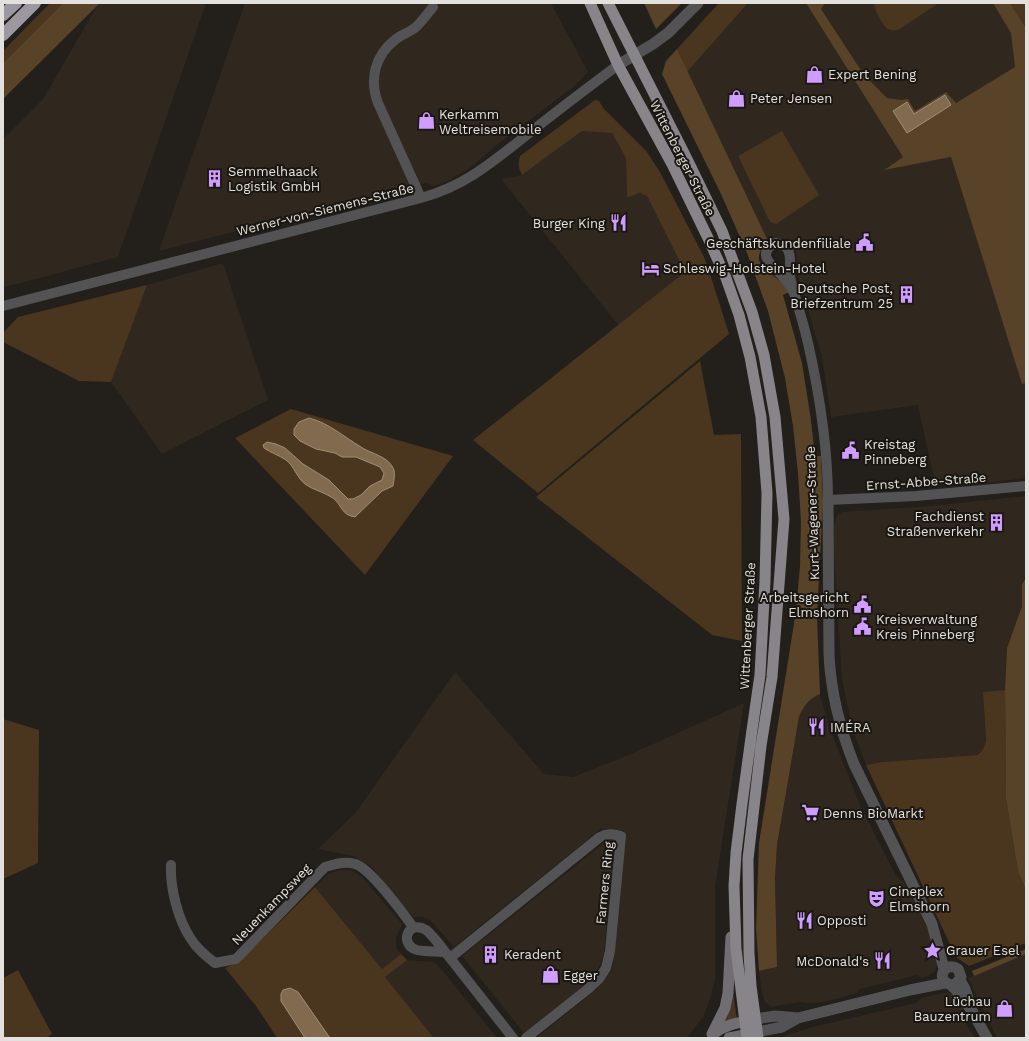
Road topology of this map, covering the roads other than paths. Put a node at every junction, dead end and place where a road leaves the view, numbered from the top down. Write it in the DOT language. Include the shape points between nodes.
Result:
graph roads {
  1 [pos="16,3"];
  2 [pos="35,3"];
  3 [pos="590,3"];
  4 [pos="608,3"];
  5 [pos="698,3"];
  6 [pos="434,7"];
  7 [pos="3,16"];
  8 [pos="3,35"];
  9 [pos="634,55"];
  10 [pos="618,65"];
  11 [pos="421,198"];
  12 [pos="794,293"];
  13 [pos="3,306"];
  14 [pos="1026,486"];
  15 [pos="828,500"];
  16 [pos="171,865"];
  17 [pos="735,910"];
  18 [pos="413,927"];
  19 [pos="447,955"];
  20 [pos="949,976"];
  21 [pos="798,1018"];
  22 [pos="750,1020"];
  23 [pos="711,1036"];
  24 [pos="752,1036"];
  25 [pos="513,1038"];
  26 [pos="526,1038"];
  27 [pos="729,1038"];
  28 [pos="987,1038"];
  1 -- 7 [label="highway"];
  2 -- 8 [label="highway"];
  3 -- 10 [label="main road, Wittenberger Straße"];
  4 -- 9 [label="main road, Wittenberger Straße"];
  5 -- 9 [label="street" via="668,33"];
  6 -- 11 [label="street" via="416,27 396,38 384,50 377,63 373,80 375,96"];
  9 -- 10 [label="street"];
  9 -- 22 [label="main road, Wittenberger Straße" via="722,231 739,273 764,355 775,417 784,519 772,677 748,859"];
  10 -- 11 [label="street, Werner-von-Siemens-Straße" via="476,174 452,187"];
  10 -- 17 [label="main road, Wittenberger Straße" via="675,170 726,278 750,357 761,417 767,492 765,581 760,675 736,853"];
  11 -- 13 [label="street, Werner-von-Siemens-Straße"];
  12 -- 15 [label="street, Kurt-Wagener-Straße" via="808,342 817,390"];
  14 -- 15 [label="street, Ernst-Abbe-Straße" via="916,496"];
  15 -- 20 [label="street, Kurt-Wagener-Straße" via="829,655 836,706 854,764 934,930"];
  16 -- 18 [label="street, Neuenkampsweg" via="172,890 183,924 204,955 215,963 236,959 325,867 339,862 356,864 367,871"];
  17 -- 22 [label="main road, Wittenberger Straße" via="736,949"];
  17 -- 23 [label="main road" via="728,993"];
  18 -- 19 [label="street, Neuenkampsweg" via="427,930"];
  18 -- 19 [label="street" via="406,939 410,946 416,950"];
  19 -- 25 [label="street, Neuenkampsweg"];
  19 -- 26 [label="street, Farmers Ring" via="600,837 605,834 621,836 610,951 606,968 588,989"];
  20 -- 21 [label="street" via="910,990"];
  20 -- 28 [label="street, Kurt-Wagener-Straße"];
  21 -- 22 [label="street" via="775,1016"];
  21 -- 24 [label="street" via="782,1027"];
  22 -- 23 [label="main road" via="721,1027"];
  22 -- 24 [label="main road, Wittenberger Straße"];
  24 -- 27 [label="main road"];
}
